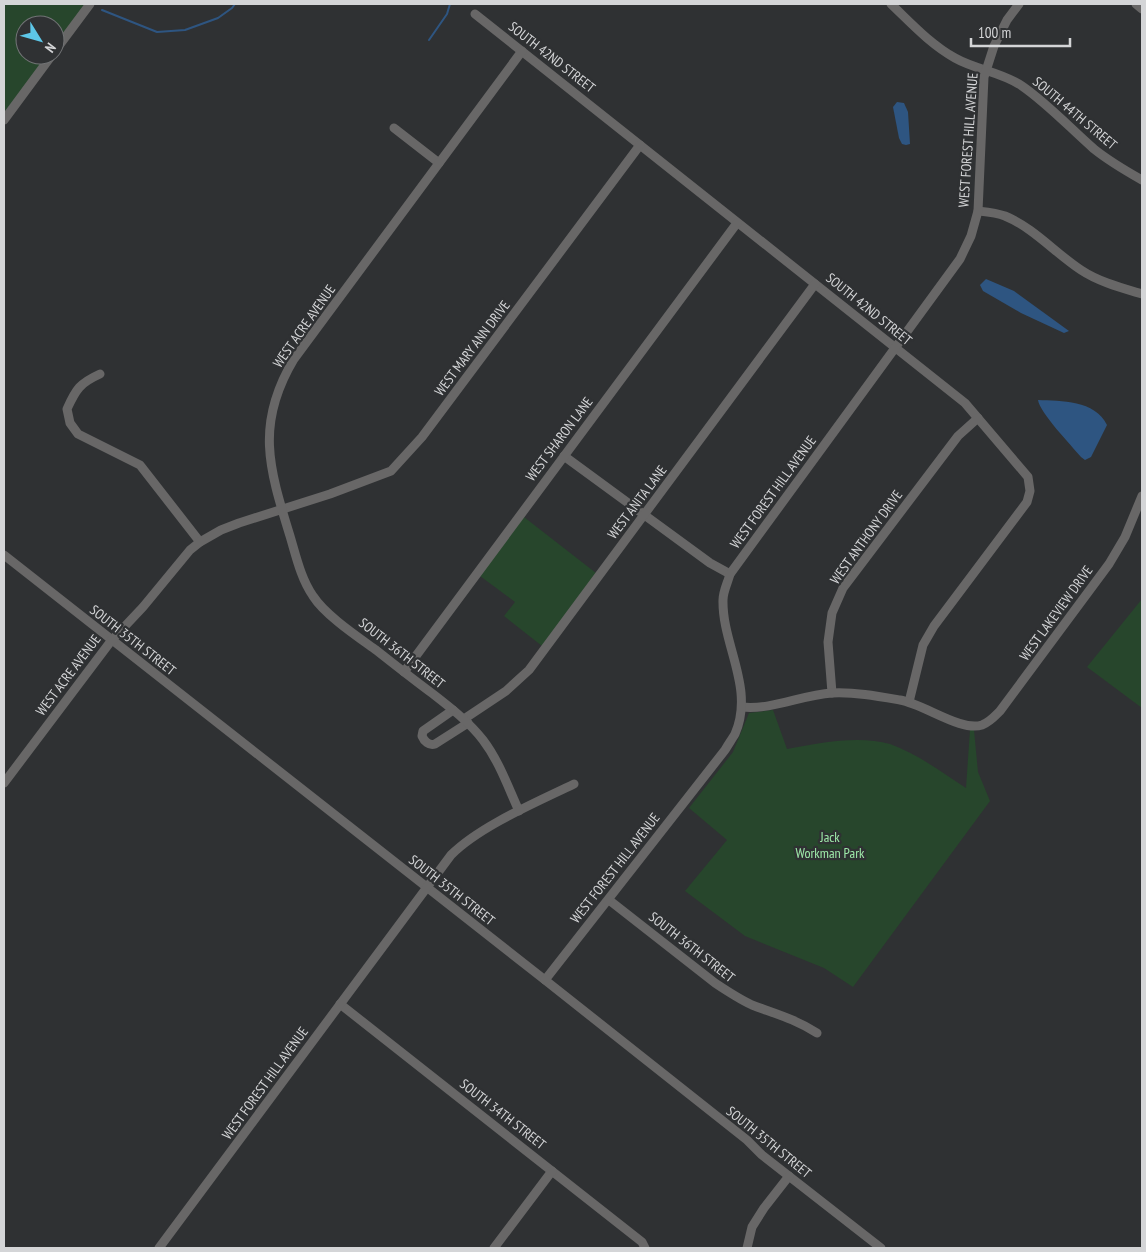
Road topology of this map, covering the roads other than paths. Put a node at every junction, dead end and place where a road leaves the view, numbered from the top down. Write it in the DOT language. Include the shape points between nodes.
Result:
graph roads {
  1 [pos="90,4"];
  2 [pos="891,4"];
  3 [pos="1019,4"];
  4 [pos="1136,4"];
  5 [pos="1142,9"];
  6 [pos="475,14"];
  7 [pos="65,38"];
  8 [pos="522,51"];
  9 [pos="45,65"];
  10 [pos="986,71"];
  11 [pos="4,120"];
  12 [pos="394,128"];
  13 [pos="640,145"];
  14 [pos="439,163"];
  15 [pos="1142,180"];
  16 [pos="978,211"];
  17 [pos="737,223"];
  18 [pos="816,284"];
  19 [pos="1142,294"];
  20 [pos="895,348"];
  21 [pos="100,374"];
  22 [pos="978,418"];
  23 [pos="564,456"];
  24 [pos="1142,496"];
  25 [pos="282,509"];
  26 [pos="644,515"];
  27 [pos="200,542"];
  28 [pos="4,555"];
  29 [pos="730,574"];
  30 [pos="111,640"];
  31 [pos="404,672"];
  32 [pos="832,693"];
  33 [pos="909,702"];
  34 [pos="742,707"];
  35 [pos="453,710"];
  36 [pos="466,721"];
  37 [pos="4,784"];
  38 [pos="574,784"];
  39 [pos="519,811"];
  40 [pos="426,887"];
  41 [pos="609,900"];
  42 [pos="545,980"];
  43 [pos="340,1004"];
  44 [pos="817,1033"];
  45 [pos="552,1171"];
  46 [pos="789,1176"];
  47 [pos="159,1248"];
  48 [pos="494,1248"];
  49 [pos="645,1248"];
  50 [pos="747,1248"];
  51 [pos="881,1248"];
  1 -- 7 [label="street"];
  2 -- 10 [label="street, SOUTH 44TH STREET" via="934,44 955,58"];
  3 -- 10 [label="street, WEST FOREST HILL AVENUE" via="994,46"];
  4 -- 5 [label="street"];
  6 -- 8 [label="street, SOUTH 42ND STREET"];
  8 -- 13 [label="street, SOUTH 42ND STREET"];
  8 -- 14 [label="street, WEST ACRE AVENUE"];
  9 -- 11 [label="street"];
  10 -- 15 [label="street, SOUTH 44TH STREET" via="1019,84 1100,153"];
  10 -- 16 [label="street, WEST FOREST HILL AVENUE" via="981,113"];
  12 -- 14 [label="street"];
  13 -- 17 [label="street, SOUTH 42ND STREET"];
  13 -- 25 [label="street, WEST MARY ANN DRIVE" via="422,437 391,471"];
  14 -- 25 [label="street, WEST ACRE AVENUE" via="294,359 280,385 271,413 269,450"];
  16 -- 19 [label="street" via="1003,215 1030,230 1082,271"];
  16 -- 20 [label="street, WEST FOREST HILL AVENUE" via="960,259"];
  17 -- 18 [label="street, SOUTH 42ND STREET"];
  17 -- 23 [label="street, WEST SHARON LANE"];
  18 -- 20 [label="street, SOUTH 42ND STREET"];
  18 -- 26 [label="street, WEST ANITA LANE"];
  20 -- 22 [label="street, SOUTH 42ND STREET" via="965,403"];
  20 -- 29 [label="street, WEST FOREST HILL AVENUE"];
  21 -- 27 [label="street" via="84,381 73,395 67,409 70,423 78,434 140,465"];
  22 -- 32 [label="street, WEST ANTHONY DRIVE" via="958,436 843,588 832,613 828,642"];
  22 -- 33 [label="street, SOUTH 42ND STREET" via="1028,476 1030,491 1027,502 924,645"];
  23 -- 26 [label="street"];
  23 -- 31 [label="street, WEST SHARON LANE"];
  24 -- 33 [label="street, WEST LAKEVIEW DRIVE" via="1125,537 1109,564 990,721 981,725 962,725"];
  25 -- 27 [label="street, WEST ACRE AVENUE" via="221,530"];
  25 -- 31 [label="street, SOUTH 36TH STREET" via="302,576 313,597"];
  26 -- 29 [label="street"];
  26 -- 36 [label="street, WEST ANITA LANE" via="522,678"];
  27 -- 30 [label="street, WEST ACRE AVENUE"];
  28 -- 30 [label="street, SOUTH 35TH STREET"];
  29 -- 34 [label="street, WEST FOREST HILL AVENUE" via="723,599 726,633 739,677"];
  30 -- 37 [label="street, WEST ACRE AVENUE"];
  30 -- 40 [label="street, SOUTH 35TH STREET"];
  31 -- 35 [label="street, SOUTH 36TH STREET"];
  32 -- 33 [label="street" via="867,694"];
  32 -- 34 [label="street" via="770,706"];
  34 -- 41 [label="street, WEST FOREST HILL AVENUE" via="736,733 725,750"];
  35 -- 36 [label="street, SOUTH 36TH STREET"];
  35 -- 36 [label="street, WEST ANITA LANE" via="423,731 425,742 435,744"];
  36 -- 39 [label="street, SOUTH 36TH STREET" via="493,756"];
  38 -- 39 [label="street, WEST FOREST HILL AVENUE"];
  39 -- 40 [label="street, WEST FOREST HILL AVENUE" via="458,848"];
  40 -- 42 [label="street, SOUTH 35TH STREET"];
  40 -- 43 [label="street, WEST FOREST HILL AVENUE"];
  41 -- 42 [label="street, WEST FOREST HILL AVENUE"];
  41 -- 44 [label="street, SOUTH 36TH STREET" via="715,984"];
  42 -- 46 [label="street, SOUTH 35TH STREET"];
  43 -- 45 [label="street, SOUTH 34TH STREET"];
  43 -- 47 [label="street, WEST FOREST HILL AVENUE"];
  45 -- 48 [label="street"];
  45 -- 49 [label="street, SOUTH 34TH STREET" via="642,1242"];
  46 -- 50 [label="street" via="752,1227"];
  46 -- 51 [label="street, SOUTH 35TH STREET"];
}
